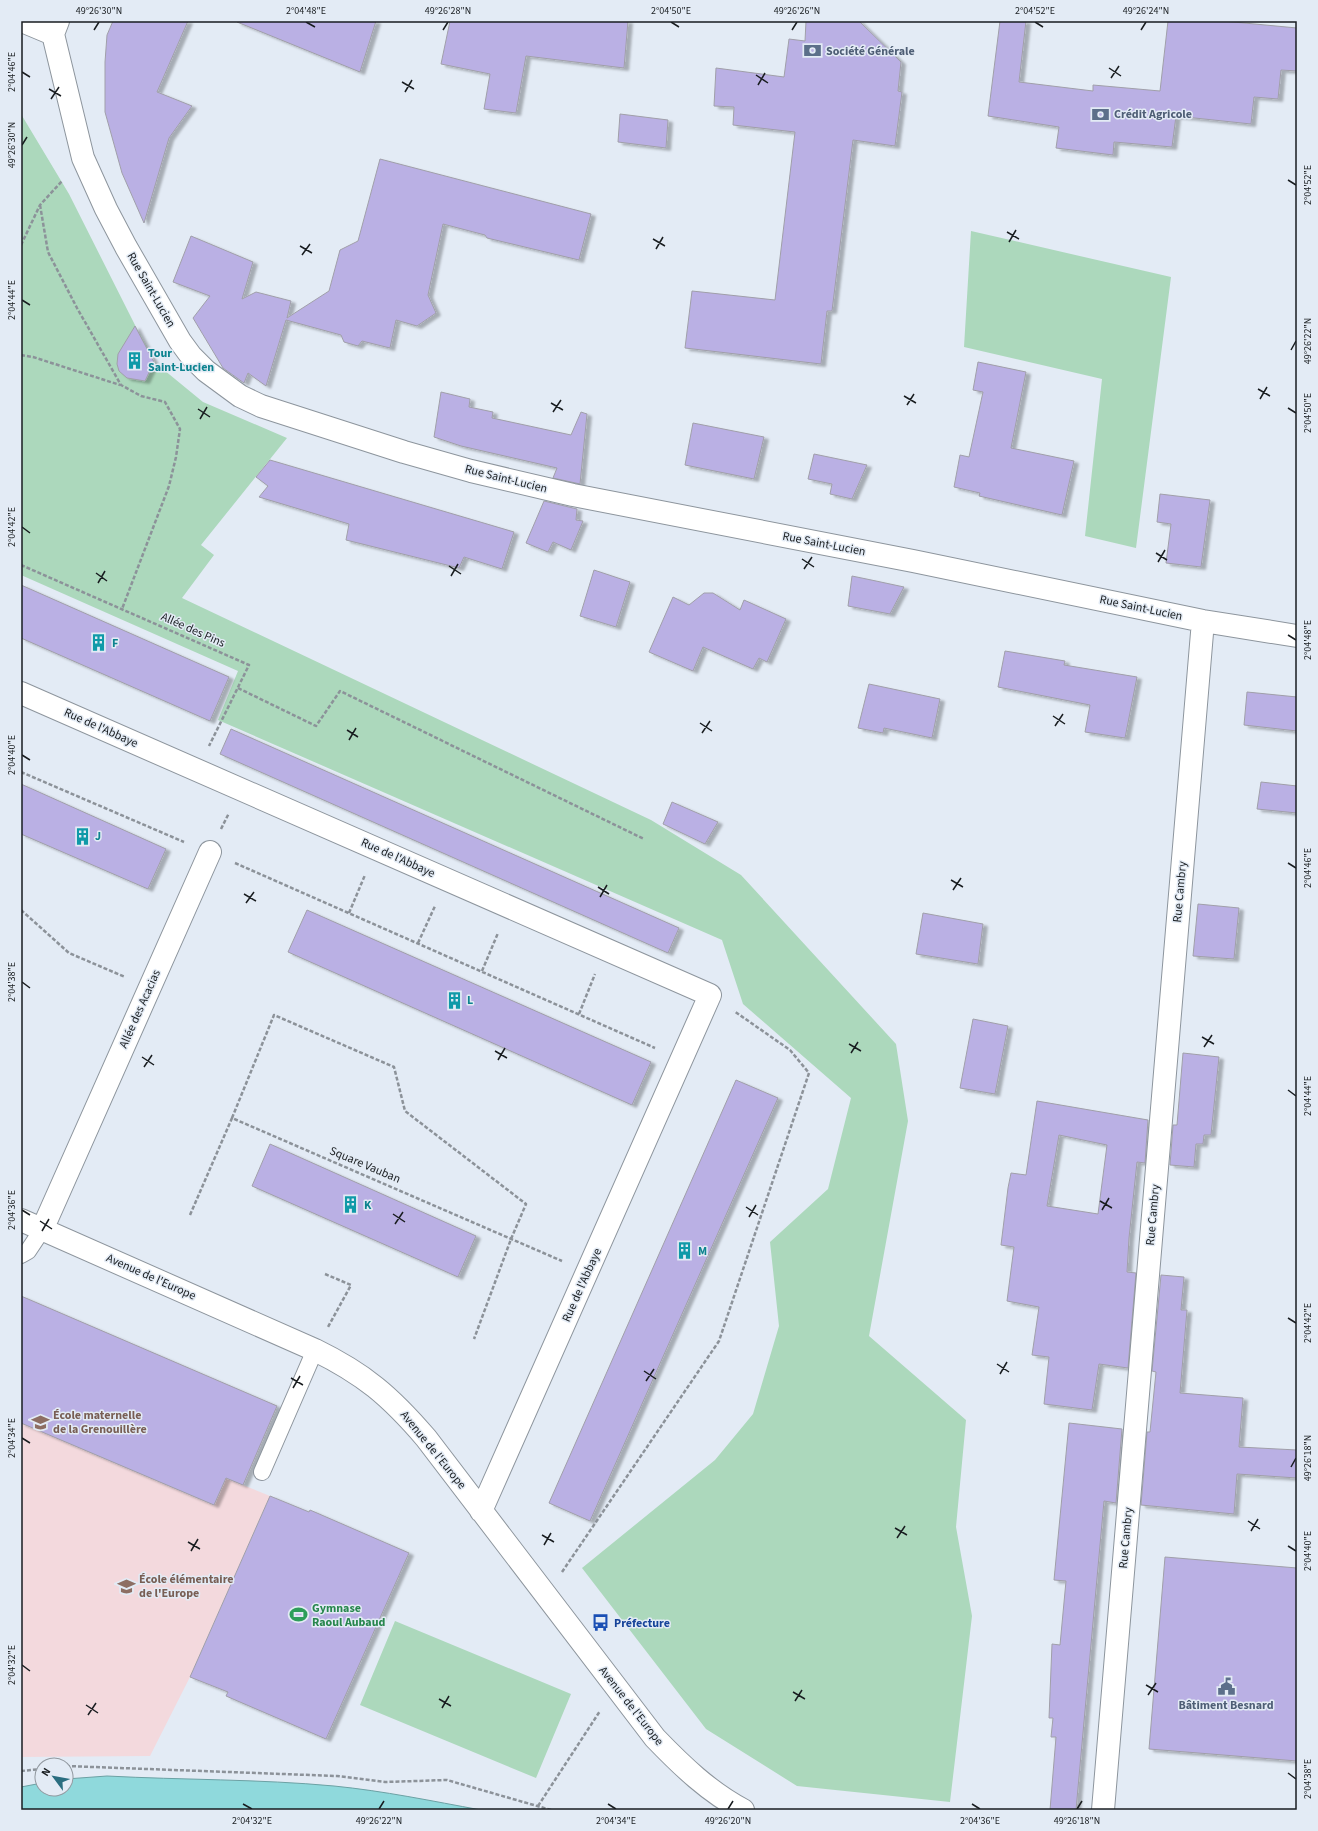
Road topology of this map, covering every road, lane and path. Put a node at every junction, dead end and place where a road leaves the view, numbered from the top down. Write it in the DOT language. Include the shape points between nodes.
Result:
graph roads {
  1 [pos="22,21"];
  2 [pos="55,27"];
  3 [pos="83,158"];
  4 [pos="40,205"];
  5 [pos="21,245"];
  6 [pos="21,355"];
  7 [pos="121,385"];
  8 [pos="21,565"];
  9 [pos="122,610"];
  10 [pos="1203,621"];
  11 [pos="1297,636"];
  12 [pos="238,688"];
  13 [pos="21,693"];
  14 [pos="198,770"];
  15 [pos="21,772"];
  16 [pos="241,789"];
  17 [pos="644,839"];
  18 [pos="377,848"];
  19 [pos="210,852"];
  20 [pos="446,880"];
  21 [pos="510,907"];
  22 [pos="21,910"];
  23 [pos="349,913"];
  24 [pos="418,944"];
  25 [pos="605,949"];
  26 [pos="482,971"];
  27 [pos="150,988"];
  28 [pos="710,995"];
  29 [pos="579,1014"];
  30 [pos="682,1059"];
  31 [pos="232,1118"];
  32 [pos="190,1215"];
  33 [pos="21,1220"];
  34 [pos="42,1230"];
  35 [pos="511,1239"];
  36 [pos="21,1255"];
  37 [pos="588,1272"];
  38 [pos="326,1274"];
  39 [pos="474,1339"];
  40 [pos="315,1350"];
  41 [pos="262,1472"];
  42 [pos="481,1511"];
  43 [pos="546,1595"];
  44 [pos="616,1687"];
  45 [pos="74,1766"];
  46 [pos="34,1770"];
  47 [pos="21,1771"];
  48 [pos="538,1806"];
  49 [pos="550,1810"];
  50 [pos="743,1810"];
  51 [pos="1103,1810"];
  1 -- 2 [label="street"];
  2 -- 3 [label="street, Rue Saint-Lucien"];
  3 -- 4 [label="path"];
  3 -- 10 [label="street, Rue Saint-Lucien" via="126,247 191,356 221,384 261,406 404,452 515,482"];
  4 -- 5 [label="path"];
  4 -- 7 [label="path" via="48,252"];
  6 -- 7 [label="path"];
  7 -- 9 [label="path" via="141,396 165,402 180,429 169,486"];
  8 -- 9 [label="path, Allée des Pins"];
  9 -- 12 [label="path, Allée des Pins" via="249,665"];
  10 -- 11 [label="street, Rue Saint-Lucien"];
  10 -- 51 [label="street, Rue Cambry"];
  12 -- 14 [label="path, Allée des Pins"];
  12 -- 17 [label="path" via="316,726 340,691"];
  13 -- 14 [label="street, Rue de l'Abbaye"];
  14 -- 16 [label="street, Rue de l'Abbaye"];
  15 -- 19 [label="path"];
  16 -- 18 [label="street, Rue de l'Abbaye"];
  16 -- 19 [label="path"];
  18 -- 20 [label="street, Rue de l'Abbaye"];
  18 -- 23 [label="path"];
  19 -- 23 [label="path"];
  19 -- 27 [label="street, Allée des Acacias"];
  20 -- 21 [label="street, Rue de l'Abbaye"];
  20 -- 24 [label="path"];
  21 -- 25 [label="street, Rue de l'Abbaye"];
  21 -- 26 [label="path"];
  22 -- 27 [label="path" via="69,953"];
  23 -- 24 [label="path"];
  24 -- 26 [label="path"];
  25 -- 28 [label="street, Rue de l'Abbaye"];
  25 -- 29 [label="path"];
  26 -- 29 [label="path"];
  27 -- 34 [label="street, Allée des Acacias"];
  28 -- 30 [label="street, Rue de l'Abbaye"];
  28 -- 43 [label="path" via="790,1050 808,1073 719,1341"];
  29 -- 30 [label="path"];
  30 -- 37 [label="street, Rue de l'Abbaye"];
  31 -- 32 [label="path"];
  31 -- 35 [label="path, Square Vauban"];
  31 -- 35 [label="path" via="274,1015 394,1067 405,1111 526,1204"];
  33 -- 34 [label="street, Avenue de l'Europe"];
  34 -- 36 [label="lane" via="28,1251"];
  34 -- 40 [label="street, Avenue de l'Europe"];
  35 -- 37 [label="path, Square Vauban"];
  35 -- 39 [label="path"];
  37 -- 42 [label="street, Rue de l'Abbaye"];
  38 -- 40 [label="path" via="351,1285"];
  40 -- 41 [label="lane"];
  40 -- 42 [label="street, Avenue de l'Europe" via="357,1372 392,1401 426,1438"];
  42 -- 43 [label="street, Avenue de l'Europe"];
  43 -- 44 [label="street, Avenue de l'Europe"];
  44 -- 48 [label="path"];
  44 -- 50 [label="street, Avenue de l'Europe" via="655,1738 677,1761 710,1789"];
  45 -- 48 [label="path" via="337,1776 385,1782 447,1780"];
  46 -- 47 [label="path"];
  48 -- 49 [label="path"];
}
